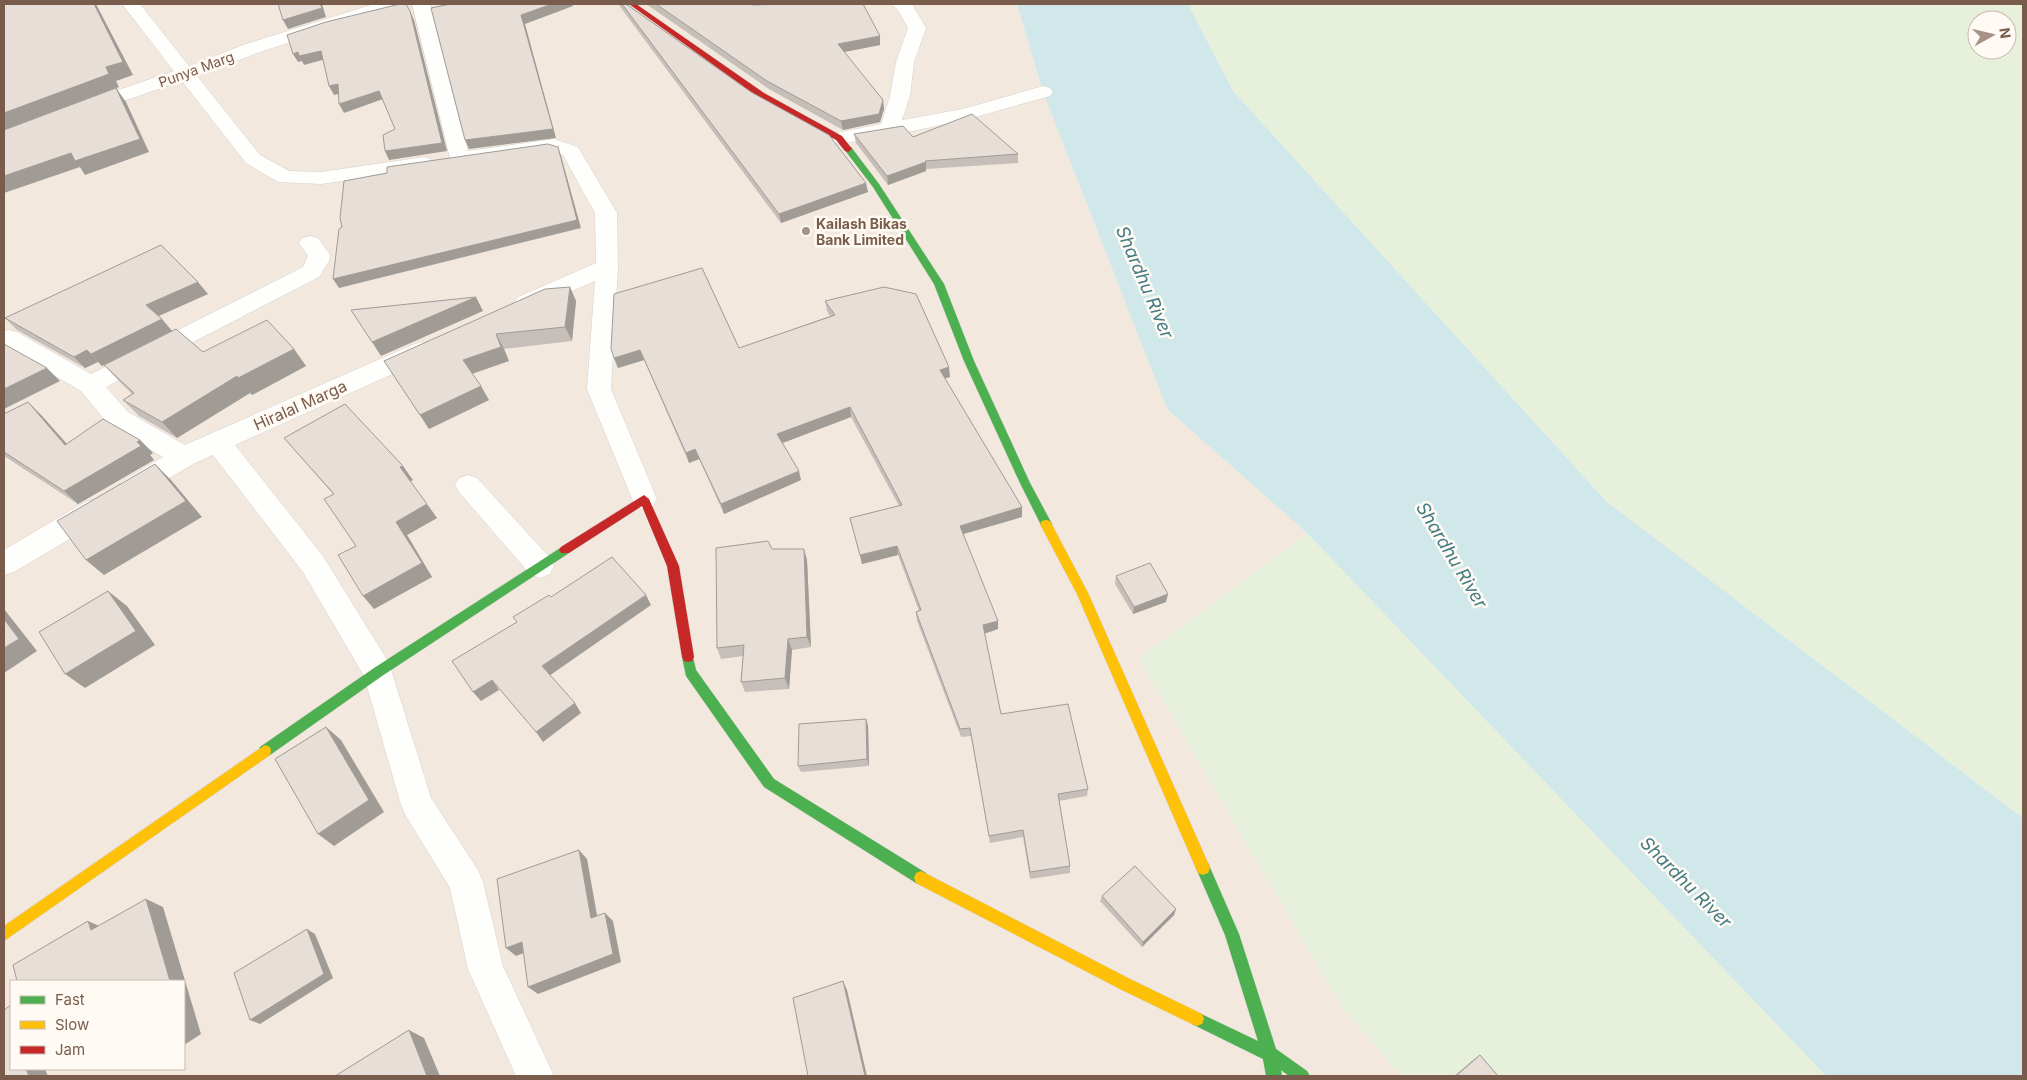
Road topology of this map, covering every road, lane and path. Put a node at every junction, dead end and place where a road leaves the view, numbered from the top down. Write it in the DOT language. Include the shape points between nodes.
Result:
graph roads {
  1 [pos="131,4"];
  2 [pos="390,4"];
  3 [pos="421,4"];
  4 [pos="632,4"];
  5 [pos="900,4"];
  6 [pos="186,73"];
  7 [pos="1043,92"];
  8 [pos="68,114"];
  9 [pos="889,130"];
  10 [pos="839,138"];
  11 [pos="460,158"];
  12 [pos="310,243"];
  13 [pos="607,267"];
  14 [pos="507,312"];
  15 [pos="4,340"];
  16 [pos="444,340"];
  17 [pos="90,385"];
  18 [pos="218,442"];
  19 [pos="184,457"];
  20 [pos="468,485"];
  21 [pos="644,499"];
  22 [pos="4,564"];
  23 [pos="540,566"];
  24 [pos="378,672"];
  25 [pos="4,934"];
  26 [pos="1270,1054"];
  27 [pos="535,1076"];
  28 [pos="1274,1076"];
  29 [pos="1302,1076"];
  1 -- 6 [label="street"];
  2 -- 6 [label="street, Punya Marg" via="252,48"];
  3 -- 11 [label="street"];
  4 -- 10 [label="street" via="761,95"];
  5 -- 9 [label="street" via="917,28 904,62 900,96"];
  6 -- 8 [label="street, Punya Marg"];
  6 -- 11 [label="street" via="253,159 285,177 321,178"];
  7 -- 9 [label="street" via="965,114"];
  9 -- 10 [label="street"];
  10 -- 26 [label="street" via="876,186 939,284 969,361 1025,483 1082,593 1232,934"];
  11 -- 13 [label="street" via="554,145 571,151 606,213"];
  12 -- 17 [label="street" via="319,254 310,272"];
  13 -- 14 [label="street"];
  13 -- 21 [label="street" via="599,389"];
  15 -- 17 [label="street" via="9,338"];
  16 -- 18 [label="street, Hiralal Marga"];
  17 -- 19 [label="street" via="119,418"];
  18 -- 19 [label="street, Hiralal Marga"];
  18 -- 24 [label="street" via="313,564"];
  19 -- 22 [label="street, Hiralal Marga"];
  20 -- 23 [label="street"];
  21 -- 23 [label="street"];
  21 -- 26 [label="street" via="673,566 690,672 769,783 905,870 1125,984"];
  23 -- 24 [label="street"];
  24 -- 25 [label="street"];
  24 -- 27 [label="street" via="417,805 466,882 486,970"];
  26 -- 28 [label="street"];
  26 -- 29 [label="street"];
}
